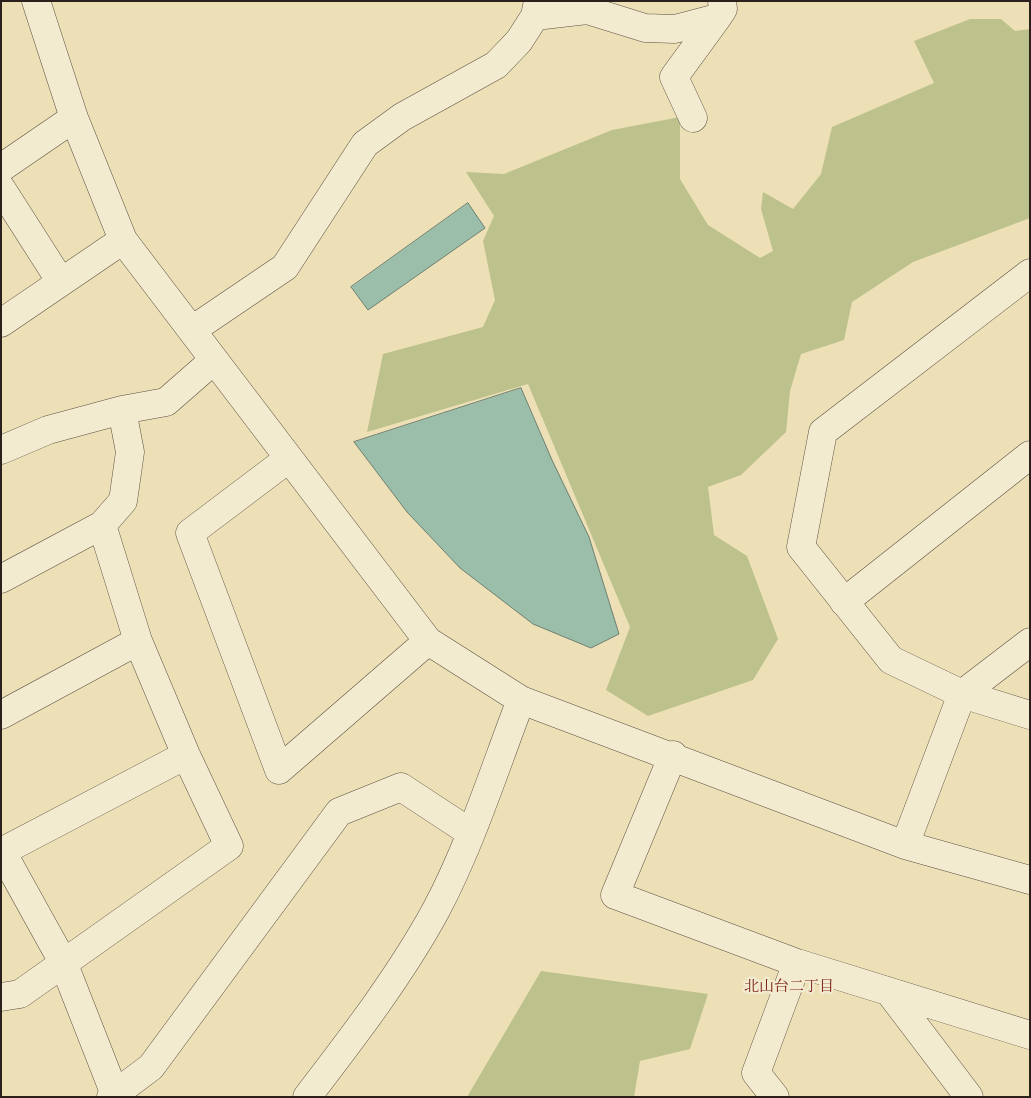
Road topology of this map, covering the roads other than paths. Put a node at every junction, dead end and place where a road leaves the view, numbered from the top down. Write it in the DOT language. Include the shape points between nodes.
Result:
graph roads {
  1 [pos="36,1"];
  2 [pos="536,9"];
  3 [pos="719,10"];
  4 [pos="74,118"];
  5 [pos="693,118"];
  6 [pos="1,168"];
  7 [pos="1,188"];
  8 [pos="123,240"];
  9 [pos="1030,273"];
  10 [pos="61,282"];
  11 [pos="1,323"];
  12 [pos="192,330"];
  13 [pos="214,360"];
  14 [pos="122,410"];
  15 [pos="1,450"];
  16 [pos="1030,455"];
  17 [pos="288,459"];
  18 [pos="102,525"];
  19 [pos="1,579"];
  20 [pos="844,602"];
  21 [pos="138,641"];
  22 [pos="428,641"];
  23 [pos="1030,642"];
  24 [pos="962,694"];
  25 [pos="521,700"];
  26 [pos="1,715"];
  27 [pos="1030,715"];
  28 [pos="186,755"];
  29 [pos="673,755"];
  30 [pos="471,833"];
  31 [pos="905,845"];
  32 [pos="2,851"];
  33 [pos="1030,880"];
  34 [pos="63,962"];
  35 [pos="797,963"];
  36 [pos="890,993"];
  37 [pos="1,997"];
  38 [pos="1030,1035"];
  39 [pos="114,1096"];
  40 [pos="307,1097"];
  41 [pos="775,1097"];
  42 [pos="969,1097"];
  1 -- 4 [label="street"];
  2 -- 3 [label="street" via="587,10 645,28 675,29"];
  2 -- 12 [label="street" via="519,41 496,65 402,117 365,144 285,267"];
  3 -- 5 [label="street" via="674,77"];
  4 -- 6 [label="street"];
  4 -- 8 [label="street"];
  7 -- 10 [label="street"];
  8 -- 10 [label="street"];
  8 -- 12 [label="street"];
  9 -- 20 [label="street" via="823,432 801,548"];
  10 -- 11 [label="street"];
  12 -- 13 [label="street"];
  13 -- 14 [label="street" via="166,402"];
  13 -- 17 [label="street"];
  14 -- 15 [label="street" via="48,430"];
  14 -- 18 [label="street" via="130,452 123,501"];
  16 -- 20 [label="street"];
  17 -- 22 [label="street"];
  17 -- 22 [label="street" via="190,534 279,770"];
  18 -- 19 [label="street"];
  18 -- 21 [label="street"];
  20 -- 24 [label="street" via="891,660"];
  21 -- 26 [label="street"];
  21 -- 28 [label="street"];
  22 -- 25 [label="street"];
  23 -- 24 [label="street"];
  24 -- 27 [label="street"];
  24 -- 31 [label="street"];
  25 -- 29 [label="street"];
  25 -- 30 [label="street"];
  28 -- 32 [label="street"];
  28 -- 34 [label="street" via="229,846"];
  29 -- 31 [label="street"];
  29 -- 35 [label="street" via="615,895"];
  30 -- 39 [label="street" via="400,787 339,812 151,1067"];
  30 -- 40 [label="street" via="436,910 369,1016"];
  31 -- 33 [label="street"];
  32 -- 34 [label="street"];
  34 -- 37 [label="street" via="20,994"];
  34 -- 39 [label="street"];
  35 -- 36 [label="street"];
  35 -- 41 [label="street" via="756,1073"];
  36 -- 38 [label="street"];
  36 -- 42 [label="street"];
}
